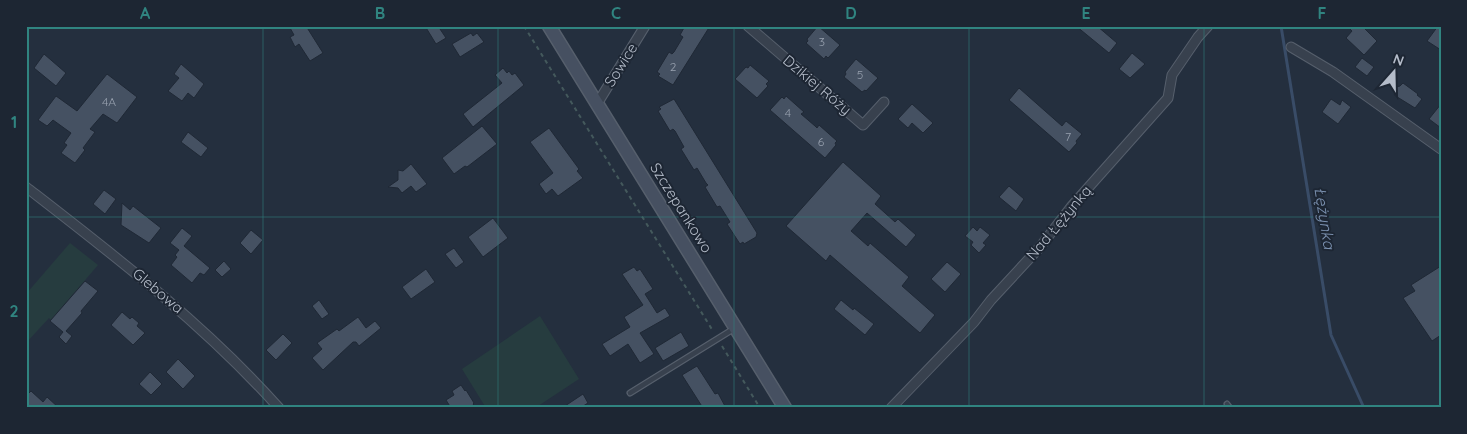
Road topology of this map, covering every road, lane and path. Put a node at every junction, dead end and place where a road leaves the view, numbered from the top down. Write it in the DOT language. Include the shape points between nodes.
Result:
graph roads {
  1 [pos="524,26"];
  2 [pos="549,26"];
  3 [pos="644,26"];
  4 [pos="748,26"];
  5 [pos="1208,26"];
  6 [pos="1291,47"];
  7 [pos="884,102"];
  8 [pos="597,104"];
  9 [pos="1441,149"];
  10 [pos="26,188"];
  11 [pos="736,328"];
  12 [pos="718,339"];
  13 [pos="630,393"];
  14 [pos="279,408"];
  15 [pos="760,408"];
  16 [pos="785,408"];
  17 [pos="891,408"];
  1 -- 12 [label="path"];
  2 -- 8 [label="street, Szczepankowo"];
  3 -- 8 [label="street, Sowice"];
  4 -- 7 [label="street, Dzikiej Róży" via="863,125"];
  5 -- 17 [label="street, Nad Łężynką" via="1172,75 1168,98 974,322"];
  6 -- 9 [label="street" via="1333,72"];
  8 -- 11 [label="street, Szczepankowo"];
  10 -- 14 [label="street, Glebowa" via="176,306"];
  11 -- 12 [label="lane"];
  11 -- 16 [label="street, Szczepankowo"];
  12 -- 13 [label="lane"];
  12 -- 15 [label="path"];
}
